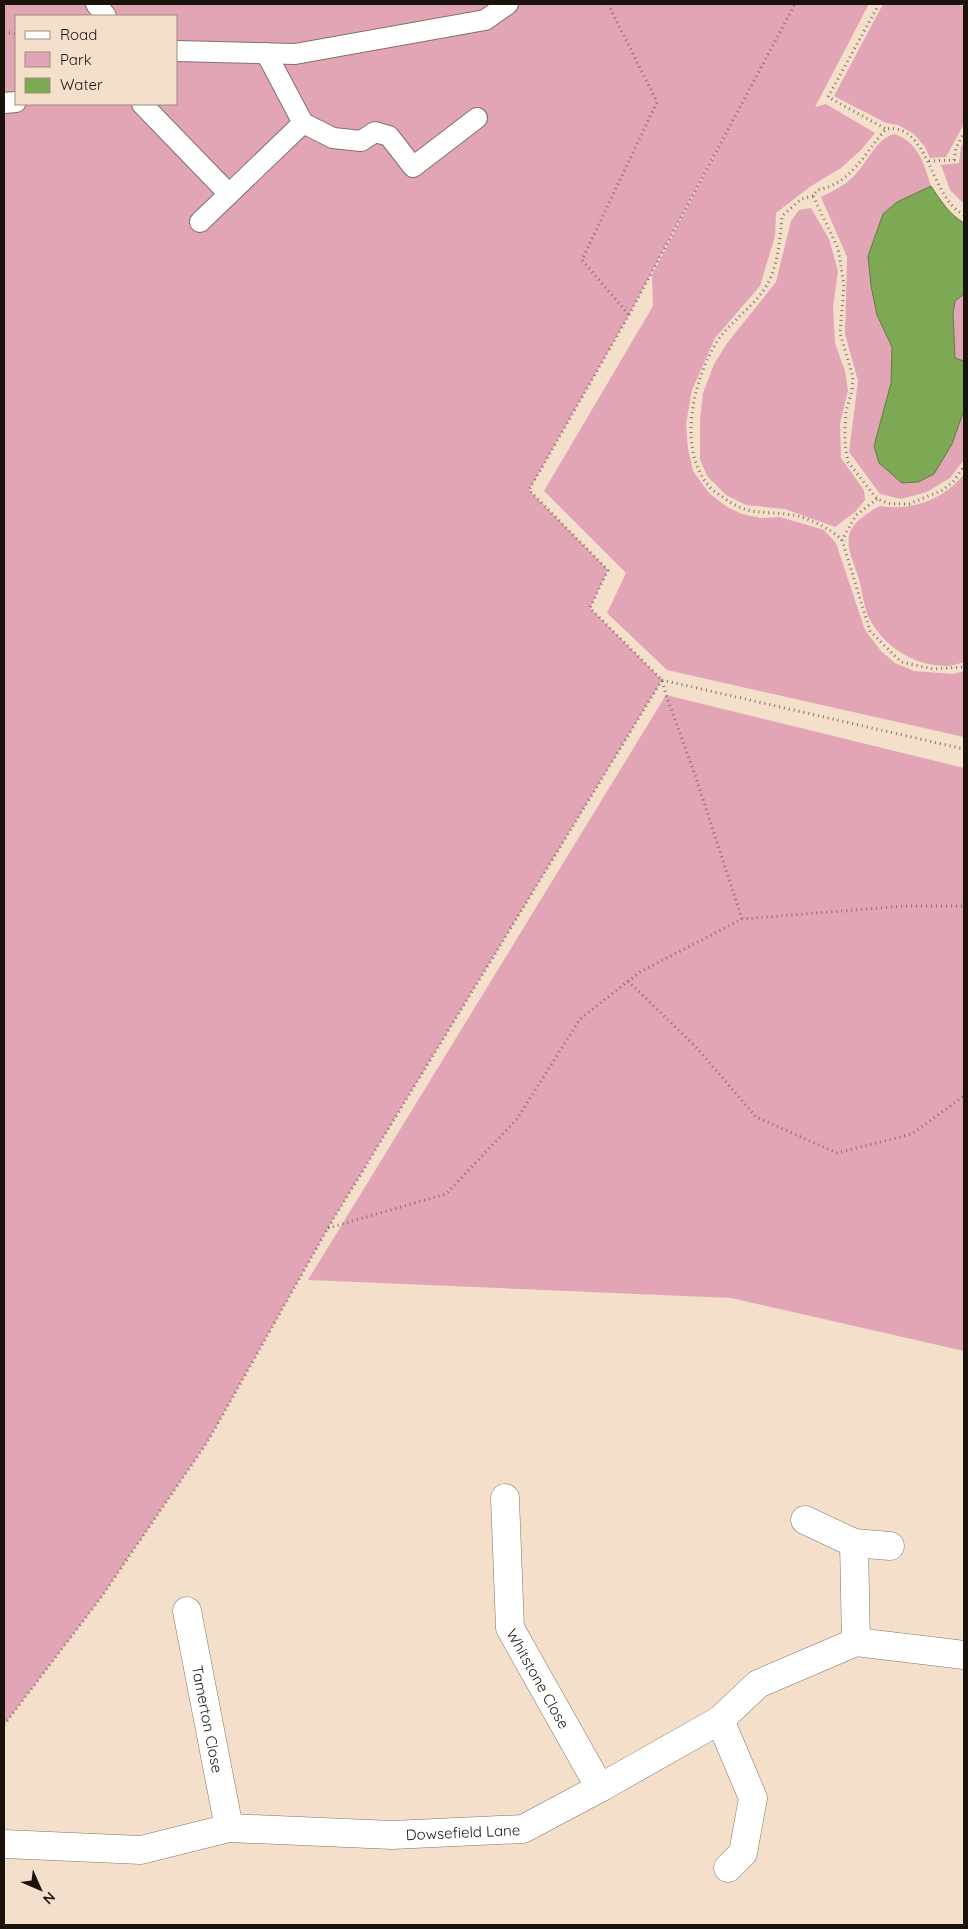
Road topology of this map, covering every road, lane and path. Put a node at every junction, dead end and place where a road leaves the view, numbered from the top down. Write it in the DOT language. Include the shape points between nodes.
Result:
graph roads {
  1 [pos="96,4"];
  2 [pos="508,4"];
  3 [pos="608,4"];
  4 [pos="795,4"];
  5 [pos="878,4"];
  6 [pos="105,15"];
  7 [pos="178,51"];
  8 [pos="266,53"];
  9 [pos="143,105"];
  10 [pos="477,118"];
  11 [pos="302,123"];
  12 [pos="886,129"];
  13 [pos="964,134"];
  14 [pos="929,161"];
  15 [pos="229,194"];
  16 [pos="814,196"];
  17 [pos="964,214"];
  18 [pos="200,222"];
  19 [pos="630,315"];
  20 [pos="964,466"];
  21 [pos="877,498"];
  22 [pos="842,540"];
  23 [pos="964,668"];
  24 [pos="662,680"];
  25 [pos="964,749"];
  26 [pos="964,906"];
  27 [pos="742,919"];
  28 [pos="628,981"];
  29 [pos="964,1096"];
  30 [pos="328,1228"];
  31 [pos="505,1498"];
  32 [pos="805,1520"];
  33 [pos="854,1543"];
  34 [pos="890,1546"];
  35 [pos="187,1611"];
  36 [pos="856,1642"];
  37 [pos="964,1655"];
  38 [pos="720,1720"];
  39 [pos="4,1724"];
  40 [pos="600,1788"];
  41 [pos="229,1828"];
  42 [pos="4,1844"];
  43 [pos="728,1868"];
  1 -- 6 [label="lane"];
  2 -- 8 [label="lane" via="485,20 296,54"];
  3 -- 19 [label="path" via="657,102 582,260"];
  4 -- 19 [label="path"];
  5 -- 12 [label="path" via="828,97"];
  7 -- 8 [label="lane"];
  8 -- 11 [label="lane"];
  9 -- 15 [label="lane"];
  10 -- 11 [label="lane" via="413,167 389,136 375,132 361,141 333,138"];
  11 -- 15 [label="lane"];
  12 -- 14 [label="path" via="910,135"];
  12 -- 16 [label="path" via="858,166 831,188 817,190"];
  13 -- 14 [label="path" via="954,160"];
  14 -- 17 [label="path" via="940,189"];
  15 -- 18 [label="lane"];
  16 -- 21 [label="path" via="838,248 844,285 840,333 854,377 846,411 848,462"];
  16 -- 22 [label="path" via="801,199 782,216 778,253 770,280 719,339 706,363 694,398 691,431 695,464 709,487 737,507 754,512 794,515 832,530"];
  19 -- 24 [label="path" via="529,490 608,570 590,608"];
  20 -- 21 [label="path" via="953,482 941,491 909,504 891,504"];
  21 -- 22 [label="path" via="856,516"];
  22 -- 23 [label="path" via="870,631 901,662 933,669"];
  24 -- 25 [label="path"];
  24 -- 27 [label="path"];
  24 -- 30 [label="path"];
  26 -- 27 [label="path" via="905,906"];
  27 -- 28 [label="path"];
  28 -- 29 [label="path" via="696,1047 756,1117 837,1153 912,1134"];
  28 -- 30 [label="path" via="580,1019 517,1119 446,1194"];
  30 -- 39 [label="path" via="208,1441 100,1599"];
  31 -- 40 [label="street, Whitstone Close" via="510,1628"];
  32 -- 33 [label="street"];
  33 -- 34 [label="street"];
  33 -- 36 [label="street"];
  35 -- 41 [label="street, Tamerton Close"];
  36 -- 37 [label="street"];
  36 -- 38 [label="street, Dowsefield Lane" via="758,1684"];
  38 -- 40 [label="street, Dowsefield Lane"];
  38 -- 43 [label="street" via="753,1798 743,1853"];
  40 -- 41 [label="street, Dowsefield Lane" via="523,1830 392,1835"];
  41 -- 42 [label="street, Dowsefield Lane" via="141,1850"];
}
